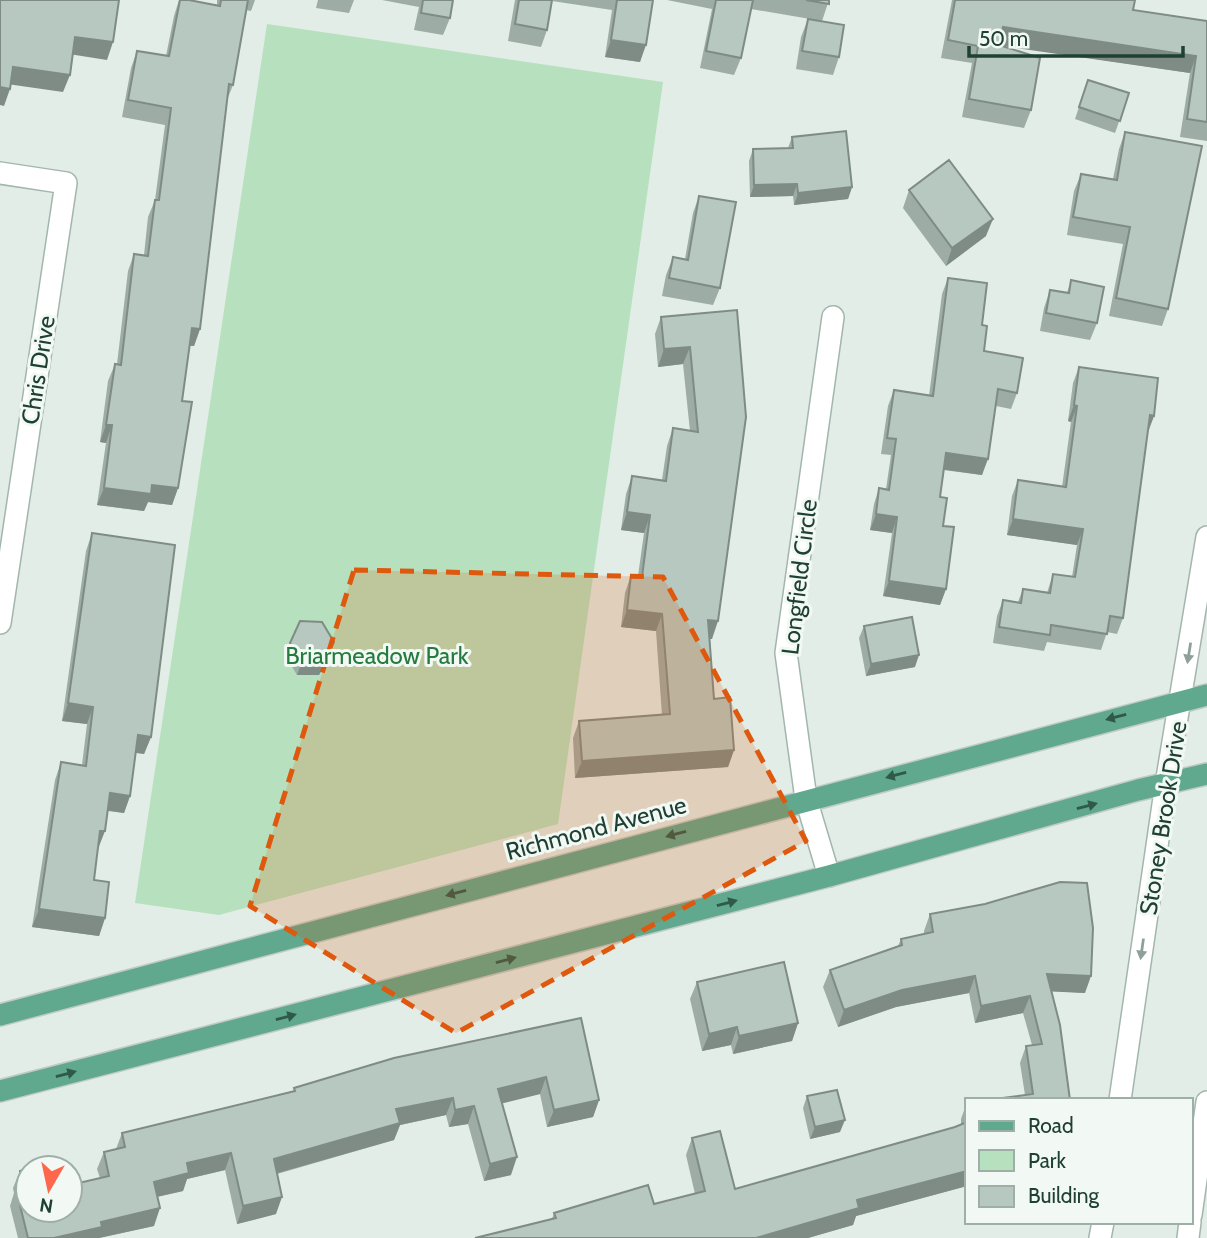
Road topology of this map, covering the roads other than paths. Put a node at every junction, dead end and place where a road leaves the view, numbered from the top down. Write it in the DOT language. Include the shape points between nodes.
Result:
graph roads {
  1 [pos="0,173"];
  2 [pos="833,317"];
  3 [pos="1207,537"];
  4 [pos="0,623"];
  5 [pos="1207,695"];
  6 [pos="1182,701"];
  7 [pos="1207,774"];
  8 [pos="1166,784"];
  9 [pos="806,799"];
  10 [pos="829,876"];
  11 [pos="0,1015"];
  12 [pos="0,1091"];
  13 [pos="1120,1098"];
  14 [pos="1207,1102"];
  15 [pos="1193,1201"];
  1 -- 4 [label="street, Chris Drive" via="66,183"];
  2 -- 9 [label="street, Longfield Circle" via="786,653"];
  3 -- 6 [label="street, Stoney Brook Drive, one-way"];
  5 -- 6 [label="main road, Richmond Avenue"];
  6 -- 8 [label="street, Stoney Brook Drive"];
  6 -- 9 [label="main road, Richmond Avenue, one-way"];
  7 -- 8 [label="main road"];
  10 -- 8 [label="main road, one-way"];
  8 -- 13 [label="street, Stoney Brook Drive, one-way"];
  9 -- 10 [label="street, Longfield Circle"];
  9 -- 11 [label="main road, Richmond Avenue, one-way"];
  12 -- 10 [label="main road, one-way"];
  14 -- 15 [label="street"];
}
